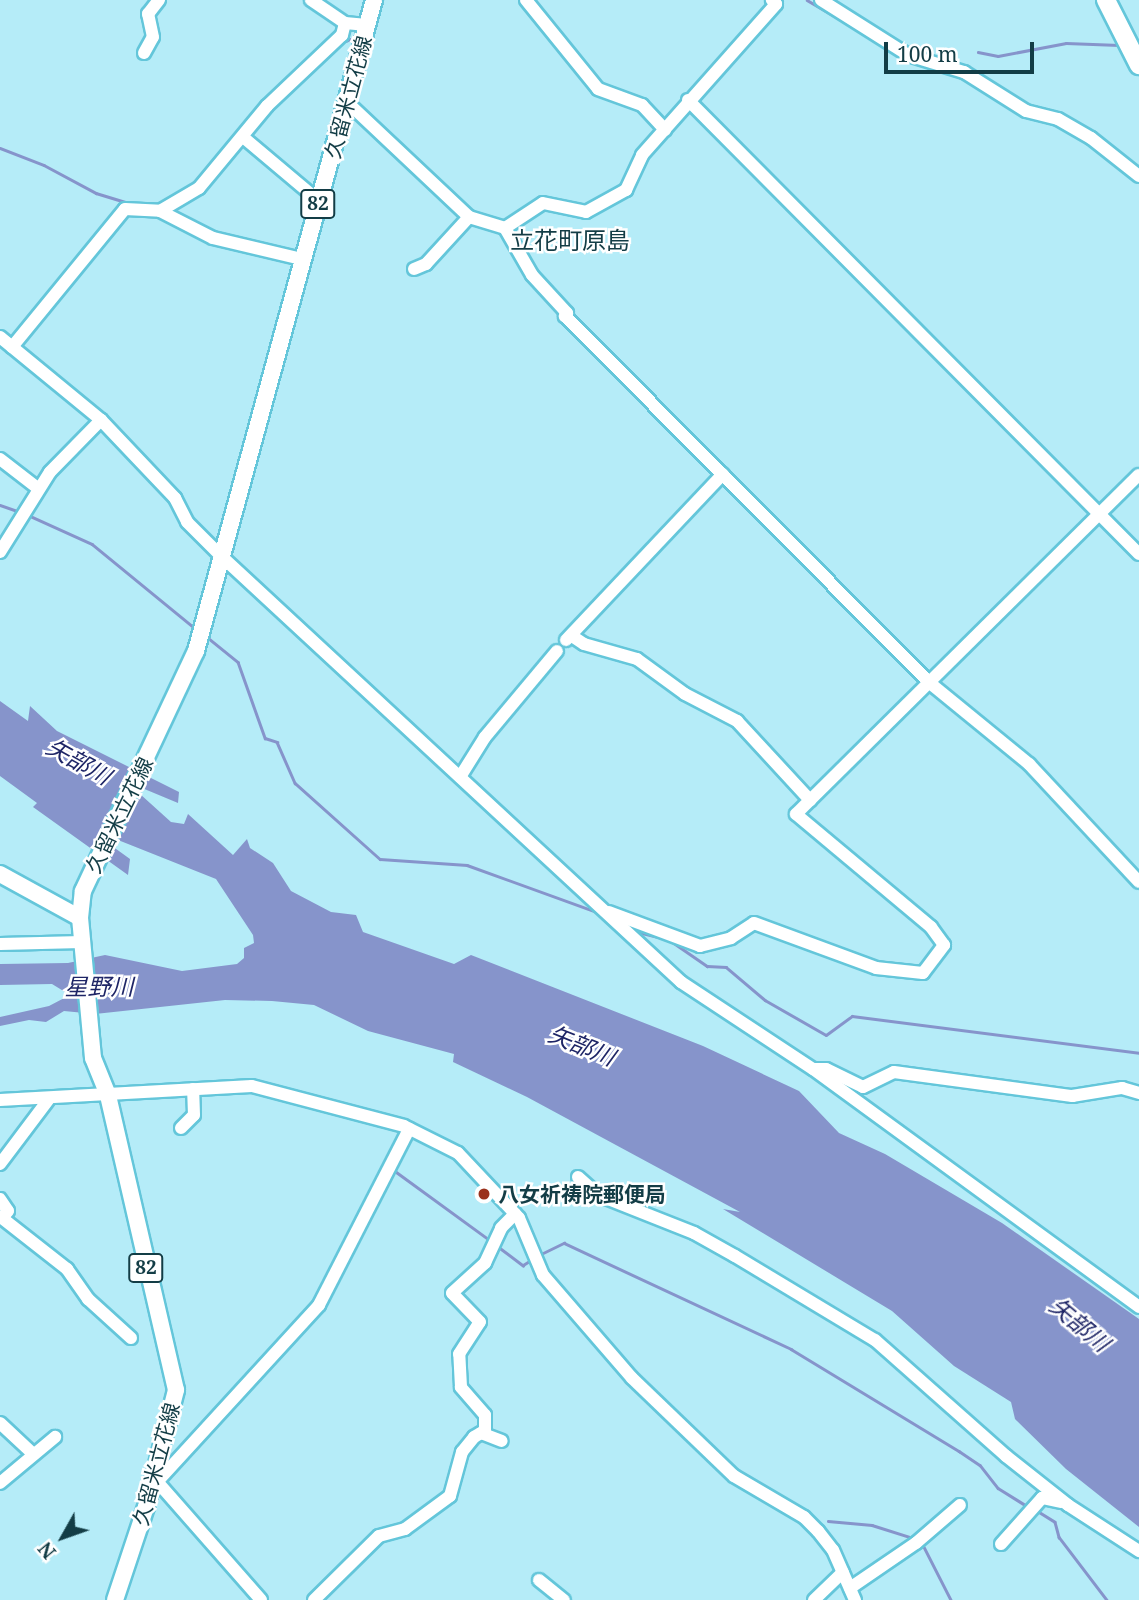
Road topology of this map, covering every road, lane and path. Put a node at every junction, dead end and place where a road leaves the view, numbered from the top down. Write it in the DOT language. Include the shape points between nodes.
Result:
graph roads {
  1 [pos="159,0"];
  2 [pos="311,0"];
  3 [pos="374,0"];
  4 [pos="526,0"];
  5 [pos="772,0"];
  6 [pos="821,0"];
  7 [pos="1111,2"];
  8 [pos="345,23"];
  9 [pos="367,25"];
  10 [pos="144,53"];
  11 [pos="1139,65"];
  12 [pos="688,100"];
  13 [pos="347,102"];
  14 [pos="666,130"];
  15 [pos="243,137"];
  16 [pos="1139,176"];
  17 [pos="319,201"];
  18 [pos="160,211"];
  19 [pos="469,217"];
  20 [pos="505,228"];
  21 [pos="302,258"];
  22 [pos="414,269"];
  23 [pos="0,337"];
  24 [pos="12,346"];
  25 [pos="101,420"];
  26 [pos="0,458"];
  27 [pos="723,474"];
  28 [pos="1139,475"];
  29 [pos="39,489"];
  30 [pos="1098,514"];
  31 [pos="0,552"];
  32 [pos="219,554"];
  33 [pos="1139,554"];
  34 [pos="556,651"];
  35 [pos="930,684"];
  36 [pos="460,777"];
  37 [pos="805,805"];
  38 [pos="0,874"];
  39 [pos="1139,882"];
  40 [pos="607,912"];
  41 [pos="80,918"];
  42 [pos="0,944"];
  43 [pos="83,945"];
  44 [pos="813,1069"];
  45 [pos="193,1089"];
  46 [pos="1139,1093"];
  47 [pos="107,1095"];
  48 [pos="0,1100"];
  49 [pos="48,1100"];
  50 [pos="181,1128"];
  51 [pos="409,1129"];
  52 [pos="0,1164"];
  53 [pos="578,1177"];
  54 [pos="0,1199"];
  55 [pos="515,1214"];
  56 [pos="1139,1307"];
  57 [pos="131,1338"];
  58 [pos="0,1423"];
  59 [pos="485,1434"];
  60 [pos="55,1437"];
  61 [pos="502,1441"];
  62 [pos="32,1452"];
  63 [pos="1,1479"];
  64 [pos="156,1480"];
  65 [pos="960,1505"];
  66 [pos="1068,1505"];
  67 [pos="1001,1544"];
  68 [pos="1139,1551"];
  69 [pos="843,1573"];
  70 [pos="539,1580"];
  71 [pos="853,1594"];
  72 [pos="115,1600"];
  73 [pos="261,1600"];
  74 [pos="314,1600"];
  75 [pos="564,1600"];
  76 [pos="814,1600"];
  1 -- 10 [label="street" via="148,14 152,37"];
  2 -- 8 [label="street"];
  3 -- 9 [label="main road, 久留米立花線 / 82"];
  4 -- 14 [label="street" via="598,89 642,105"];
  5 -- 12 [label="street" via="776,4"];
  6 -- 16 [label="street" via="908,55 964,72 1026,111 1058,119"];
  7 -- 11 [label="highway"];
  8 -- 9 [label="street"];
  8 -- 15 [label="street" via="342,35 267,106"];
  9 -- 13 [label="main road, 久留米立花線 / 82"];
  12 -- 14 [label="street"];
  12 -- 30 [label="street"];
  13 -- 17 [label="main road, 久留米立花線 / 82"];
  13 -- 19 [label="street"];
  14 -- 20 [label="street" via="642,155 626,190 616,197 586,212 543,203"];
  15 -- 17 [label="street"];
  15 -- 18 [label="street" via="192,195"];
  17 -- 21 [label="main road, 久留米立花線 / 82"];
  18 -- 21 [label="street" via="213,238"];
  18 -- 24 [label="street" via="125,209"];
  19 -- 20 [label="street"];
  19 -- 22 [label="street" via="426,264"];
  20 -- 27 [label="street" via="532,275 565,316"];
  21 -- 32 [label="main road, 久留米立花線 / 82" via="265,408"];
  23 -- 24 [label="street"];
  24 -- 25 [label="street"];
  25 -- 29 [label="street"];
  25 -- 32 [label="street" via="175,498 187,522"];
  26 -- 29 [label="street"];
  27 -- 35 [label="street"];
  27 -- 37 [label="street" via="569,638 637,659 685,694 737,721"];
  28 -- 30 [label="street"];
  29 -- 31 [label="street"];
  30 -- 33 [label="street"];
  30 -- 35 [label="street"];
  32 -- 36 [label="street"];
  32 -- 41 [label="main road, 久留米立花線 / 82" via="196,651 94,864 83,891"];
  34 -- 36 [label="street" via="485,737"];
  35 -- 37 [label="street"];
  35 -- 39 [label="street" via="1029,764"];
  36 -- 40 [label="street"];
  37 -- 40 [label="street" via="796,814 931,927 944,944 923,973 876,968 754,923 732,938 700,946"];
  38 -- 41 [label="main road"];
  40 -- 44 [label="street" via="681,982"];
  41 -- 43 [label="main road, 久留米立花線 / 82"];
  42 -- 43 [label="street"];
  43 -- 47 [label="main road, 久留米立花線 / 82" via="93,1058"];
  44 -- 46 [label="street" via="826,1069 863,1087 894,1072 1072,1097 1122,1088"];
  44 -- 56 [label="street"];
  45 -- 47 [label="street"];
  45 -- 50 [label="street" via="194,1115"];
  45 -- 51 [label="street" via="252,1086"];
  47 -- 49 [label="street"];
  47 -- 64 [label="main road, 久留米立花線 / 82" via="176,1390"];
  48 -- 49 [label="street"];
  49 -- 52 [label="street"];
  51 -- 55 [label="street" via="458,1153"];
  51 -- 64 [label="street" via="319,1305"];
  53 -- 66 [label="street" via="598,1195 694,1233 875,1340"];
  54 -- 57 [label="street" via="8,1211 2,1219 67,1269 88,1299"];
  55 -- 59 [label="street" via="501,1228 485,1263 452,1293 480,1322 459,1354 461,1387 485,1415"];
  55 -- 69 [label="street" via="543,1275 632,1378 734,1476 804,1517 833,1550"];
  58 -- 62 [label="street"];
  59 -- 61 [label="street"];
  59 -- 74 [label="street" via="474,1437 462,1452 450,1496 405,1529 379,1536"];
  60 -- 62 [label="street"];
  62 -- 63 [label="street"];
  64 -- 72 [label="main road, 久留米立花線 / 82"];
  64 -- 73 [label="street"];
  65 -- 71 [label="street"];
  66 -- 67 [label="street" via="1042,1498"];
  66 -- 68 [label="street"];
  69 -- 71 [label="street"];
  69 -- 76 [label="street"];
  70 -- 75 [label="street"];
}
